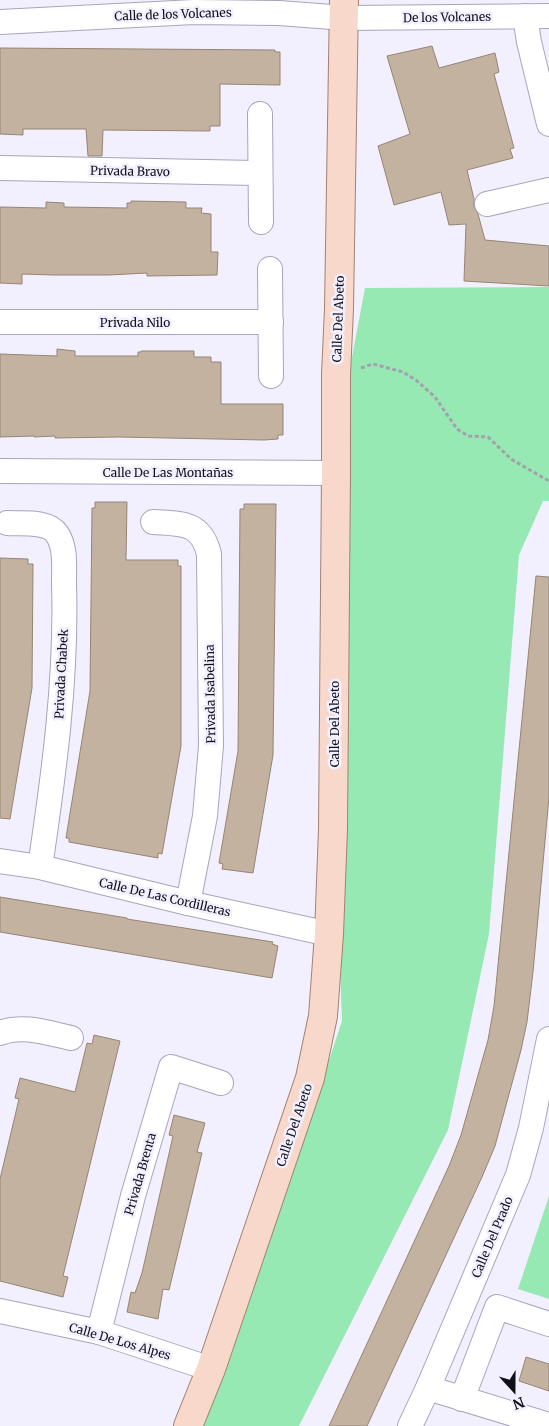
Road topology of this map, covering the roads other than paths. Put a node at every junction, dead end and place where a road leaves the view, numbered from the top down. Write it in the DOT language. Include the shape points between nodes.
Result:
graph roads {
  1 [pos="345,9"];
  2 [pos="525,16"];
  3 [pos="549,16"];
  4 [pos="0,22"];
  5 [pos="260,114"];
  6 [pos="549,124"];
  7 [pos="0,168"];
  8 [pos="260,173"];
  9 [pos="549,190"];
  10 [pos="487,204"];
  11 [pos="260,222"];
  12 [pos="270,269"];
  13 [pos="0,322"];
  14 [pos="270,322"];
  15 [pos="271,376"];
  16 [pos="0,471"];
  17 [pos="336,473"];
  18 [pos="153,522"];
  19 [pos="7,524"];
  20 [pos="0,861"];
  21 [pos="40,867"];
  22 [pos="188,903"];
  23 [pos="329,934"];
  24 [pos="0,1033"];
  25 [pos="71,1038"];
  26 [pos="549,1039"];
  27 [pos="221,1083"];
  28 [pos="0,1310"];
  29 [pos="549,1324"];
  30 [pos="99,1332"];
  31 [pos="211,1369"];
  32 [pos="428,1388"];
  33 [pos="462,1399"];
  34 [pos="549,1425"];
  35 [pos="188,1426"];
  36 [pos="410,1426"];
  1 -- 2 [label="street, De los Volcanes"];
  1 -- 4 [label="street, Calle de los Volcanes" via="280,13 194,12"];
  1 -- 17 [label="main road, Calle Del Abeto"];
  2 -- 3 [label="street, De los Volcanes"];
  2 -- 6 [label="street"];
  5 -- 8 [label="street"];
  7 -- 8 [label="street, Privada Bravo"];
  8 -- 11 [label="street"];
  9 -- 10 [label="street"];
  12 -- 14 [label="street"];
  13 -- 14 [label="street, Privada Nilo"];
  14 -- 15 [label="street"];
  16 -- 17 [label="street, Calle De Las Montañas"];
  17 -- 23 [label="main road, Calle Del Abeto"];
  18 -- 22 [label="street, Privada Isabelina" via="185,524 195,530 209,554 211,746 205,816"];
  19 -- 21 [label="street, Privada Chabek" via="49,527 57,533 64,554 64,637 57,749"];
  20 -- 21 [label="street, Calle De Las Cordilleras"];
  21 -- 22 [label="street, Calle De Las Cordilleras"];
  22 -- 23 [label="street, Calle De Las Cordilleras"];
  23 -- 31 [label="main road, Calle Del Abeto" via="323,1016 310,1078"];
  24 -- 25 [label="street" via="29,1029"];
  26 -- 32 [label="street, Calle Del Prado" via="518,1175"];
  27 -- 30 [label="street, Privada Brenta" via="171,1067 133,1196"];
  28 -- 30 [label="street, Calle De Los Alpes"];
  29 -- 33 [label="street" via="497,1307"];
  30 -- 31 [label="street, Calle De Los Alpes"];
  31 -- 35 [label="main road, Calle Del Abeto"];
  32 -- 33 [label="street"];
  32 -- 36 [label="street, Calle Del Prado"];
  33 -- 34 [label="street"];
}
